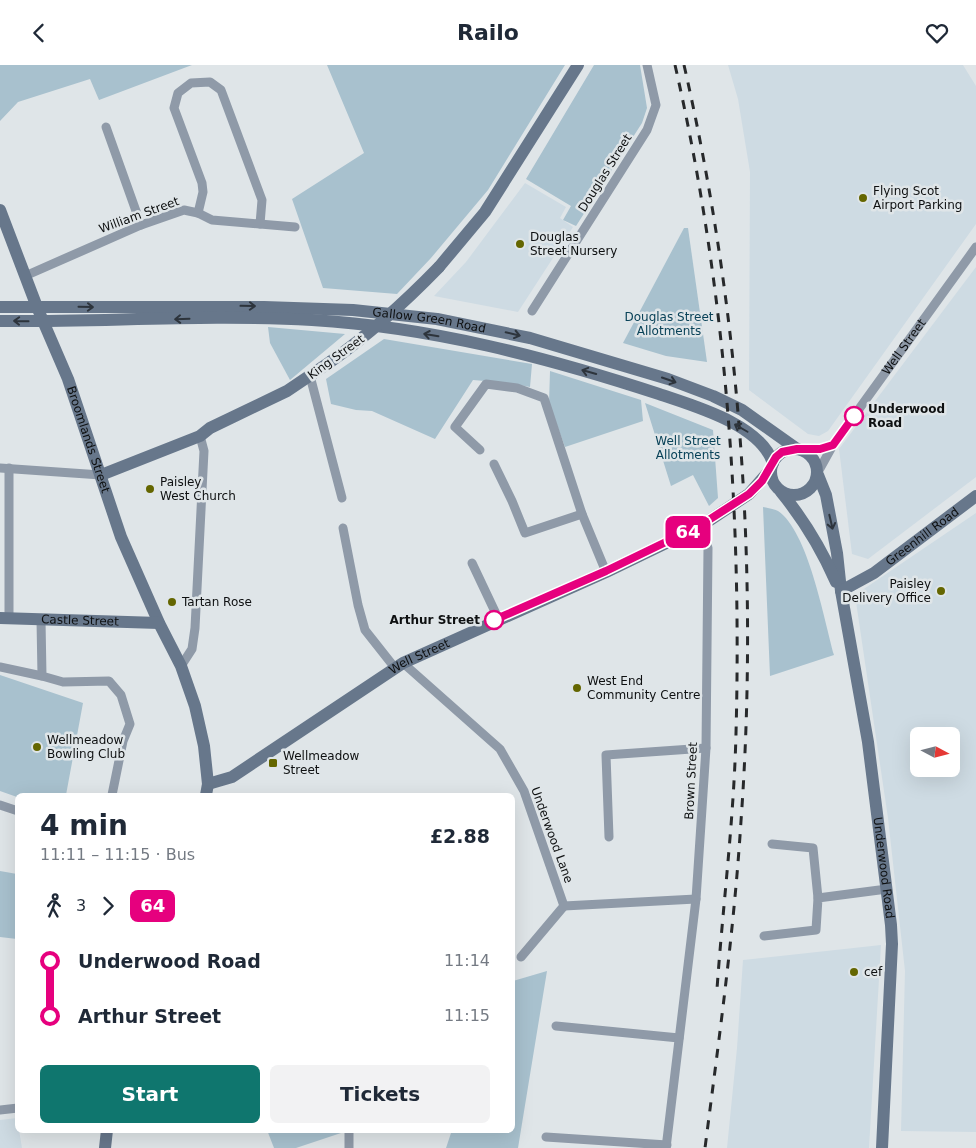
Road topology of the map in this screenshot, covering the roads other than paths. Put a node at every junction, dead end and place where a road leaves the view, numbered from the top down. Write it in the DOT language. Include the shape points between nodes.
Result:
graph roads {
  1 [pos="578,65"];
  2 [pos="647,65"];
  3 [pos="106,127"];
  4 [pos="0,210"];
  5 [pos="198,213"];
  6 [pos="260,224"];
  7 [pos="141,225"];
  8 [pos="295,227"];
  9 [pos="976,247"];
  10 [pos="25,276"];
  11 [pos="0,307"];
  12 [pos="37,307"];
  13 [pos="532,311"];
  14 [pos="0,321"];
  15 [pos="43,321"];
  16 [pos="310,376"];
  17 [pos="200,436"];
  18 [pos="833,445"];
  19 [pos="480,450"];
  20 [pos="800,450"];
  21 [pos="494,464"];
  22 [pos="772,466"];
  23 [pos="4,468"];
  24 [pos="818,474"];
  25 [pos="101,475"];
  26 [pos="780,491"];
  27 [pos="749,494"];
  28 [pos="976,495"];
  29 [pos="342,498"];
  30 [pos="582,514"];
  31 [pos="701,525"];
  32 [pos="343,528"];
  33 [pos="472,563"];
  34 [pos="606,571"];
  35 [pos="841,591"];
  36 [pos="498,618"];
  37 [pos="5,619"];
  38 [pos="41,620"];
  39 [pos="159,623"];
  40 [pos="399,665"];
  41 [pos="181,666"];
  42 [pos="0,667"];
  43 [pos="42,675"];
  44 [pos="706,748"];
  45 [pos="207,790"];
  46 [pos="112,793"];
  47 [pos="0,805"];
  48 [pos="15,810"];
  49 [pos="609,837"];
  50 [pos="772,844"];
  51 [pos="887,889"];
  52 [pos="818,898"];
  53 [pos="696,899"];
  54 [pos="564,907"];
  55 [pos="764,936"];
  56 [pos="521,957"];
  57 [pos="556,1027"];
  58 [pos="679,1038"];
  59 [pos="15,1108"];
  60 [pos="0,1110"];
  61 [pos="107,1133"];
  62 [pos="349,1133"];
  63 [pos="546,1137"];
  64 [pos="667,1147"];
  65 [pos="106,1148"];
  66 [pos="349,1148"];
  67 [pos="882,1148"];
  1 -- 16 [label="main road, King Street, bridge" via="485,213 439,267 361,340"];
  2 -- 13 [label="street, Douglas Street" via="656,105 646,130"];
  3 -- 7 [label="street"];
  4 -- 10 [label="main road, Broomlands Street"];
  5 -- 6 [label="street, William Street" via="212,220"];
  5 -- 6 [label="street" via="202,183 174,108 178,93 190,83 210,82 221,90 262,200"];
  5 -- 7 [label="street, William Street" via="184,210"];
  6 -- 8 [label="street, William Street"];
  7 -- 10 [label="street, William Street"];
  9 -- 18 [label="street, Well Street"];
  10 -- 12 [label="main road, Broomlands Street"];
  11 -- 12 [label="main road, Gallow Green Road"];
  12 -- 15 [label="main road, Broomlands Street"];
  12 -- 20 [label="main road, Gallow Green Road, one-way" via="264,307 353,310 437,319 530,338 668,379 742,411"];
  15 -- 14 [label="main road, Gallow Green Road, one-way"];
  22 -- 15 [label="main road, Gallow Green Road, one-way" via="765,447 759,441 714,415 602,375 480,344 402,330 313,321 221,318"];
  15 -- 25 [label="main road, Broomlands Street" via="68,379"];
  16 -- 17 [label="main road, King Street" via="210,427"];
  16 -- 29 [label="street"];
  17 -- 25 [label="main road, King Street"];
  17 -- 41 [label="street" via="204,451 195,628 192,649"];
  18 -- 20 [label="street"];
  18 -- 24 [label="street, Well Street"];
  19 -- 30 [label="street" via="455,427 486,384 517,388 544,398"];
  20 -- 22 [label="main road" via="782,452"];
  20 -- 24 [label="main road" via="812,457"];
  21 -- 30 [label="street" via="525,533"];
  22 -- 26 [label="main road" via="773,482"];
  22 -- 27 [label="main road, Well Street"];
  23 -- 25 [label="street"];
  23 -- 37 [label="street"];
  24 -- 26 [label="main road" via="815,484 807,492 794,496"];
  24 -- 35 [label="main road, Underwood Road, one-way" via="832,524"];
  25 -- 39 [label="main road, Broomlands Street" via="122,537"];
  26 -- 27 [label="main road, Well Street"];
  26 -- 35 [label="main road, Underwood Road" via="816,540"];
  27 -- 31 [label="main road, Well Street"];
  28 -- 35 [label="main road, Greenhill Road" via="874,573"];
  30 -- 34 [label="street"];
  31 -- 34 [label="main road, Well Street"];
  31 -- 44 [label="street, Brown Street" via="708,548"];
  32 -- 40 [label="street, Underwood Lane" via="365,629"];
  33 -- 36 [label="street"];
  34 -- 36 [label="main road, Well Street"];
  35 -- 51 [label="main road, Underwood Road" via="868,742"];
  36 -- 40 [label="main road, Well Street"];
  37 -- 38 [label="main road, Castle Street"];
  38 -- 39 [label="main road, Castle Street"];
  38 -- 43 [label="street"];
  39 -- 41 [label="main road, Broomlands Street"];
  40 -- 45 [label="main road, Well Street" via="232,777"];
  40 -- 54 [label="street, Underwood Lane" via="500,749 524,791"];
  41 -- 45 [label="main road" via="195,706 204,747"];
  42 -- 43 [label="street"];
  43 -- 46 [label="street" via="63,682 109,681 121,695 130,724 123,741"];
  44 -- 49 [label="street" via="606,755"];
  44 -- 53 [label="street, Brown Street"];
  47 -- 48 [label="street"];
  50 -- 52 [label="street" via="813,848"];
  51 -- 52 [label="street"];
  51 -- 67 [label="main road, Underwood Road" via="892,944"];
  52 -- 55 [label="street" via="816,930"];
  53 -- 54 [label="street"];
  53 -- 58 [label="street, Brown Street"];
  54 -- 56 [label="street"];
  57 -- 58 [label="street"];
  58 -- 64 [label="street, Brown Street"];
  59 -- 60 [label="street"];
  61 -- 65 [label="main road"];
  62 -- 66 [label="street"];
  63 -- 64 [label="street, Brown Street"];
}
